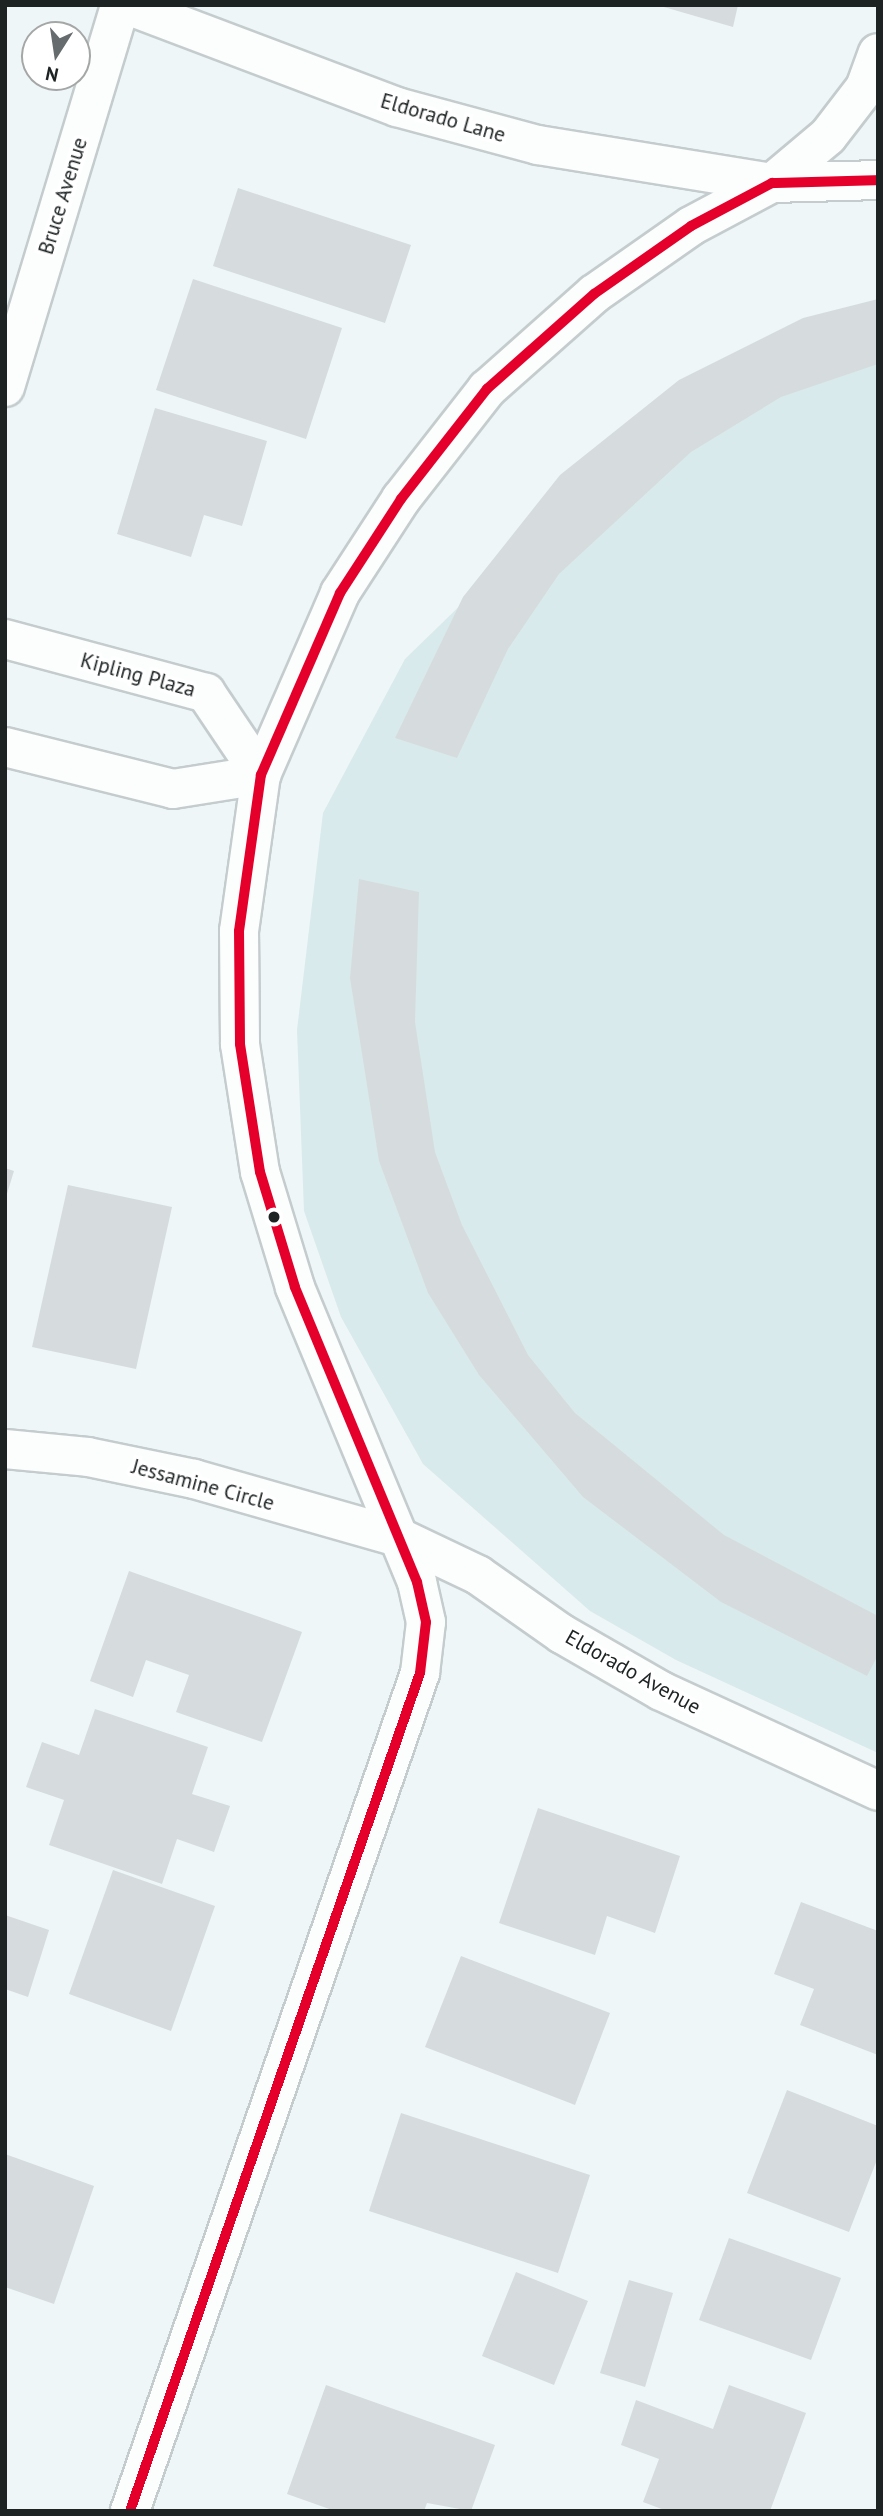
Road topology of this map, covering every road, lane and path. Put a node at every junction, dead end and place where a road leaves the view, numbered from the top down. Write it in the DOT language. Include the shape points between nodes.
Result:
graph roads {
  1 [pos="120,5"];
  2 [pos="127,5"];
  3 [pos="878,53"];
  4 [pos="878,180"];
  5 [pos="772,183"];
  6 [pos="5,387"];
  7 [pos="5,639"];
  8 [pos="5,747"];
  9 [pos="261,775"];
  10 [pos="5,1449"];
  11 [pos="398,1537"];
  12 [pos="878,1791"];
  13 [pos="130,2511"];
  1 -- 6 [label="street, Bruce Avenue"];
  2 -- 5 [label="street, Eldorado Lane" via="397,107 538,145"];
  3 -- 5 [label="street" via="865,88 828,136"];
  4 -- 5 [label="street"];
  5 -- 9 [label="street" via="691,226 594,294 487,389 401,499 340,593"];
  7 -- 9 [label="street, Kipling Plaza" via="206,693"];
  8 -- 9 [label="street" via="173,789"];
  9 -- 11 [label="street" via="239,931 240,1044 260,1172 295,1287"];
  10 -- 11 [label="street, Jessamine Circle" via="88,1457 194,1479"];
  11 -- 12 [label="street, Eldorado Avenue" via="478,1575 562,1634 661,1691"];
  11 -- 13 [label="street" via="426,1622 419,1673"];
}
